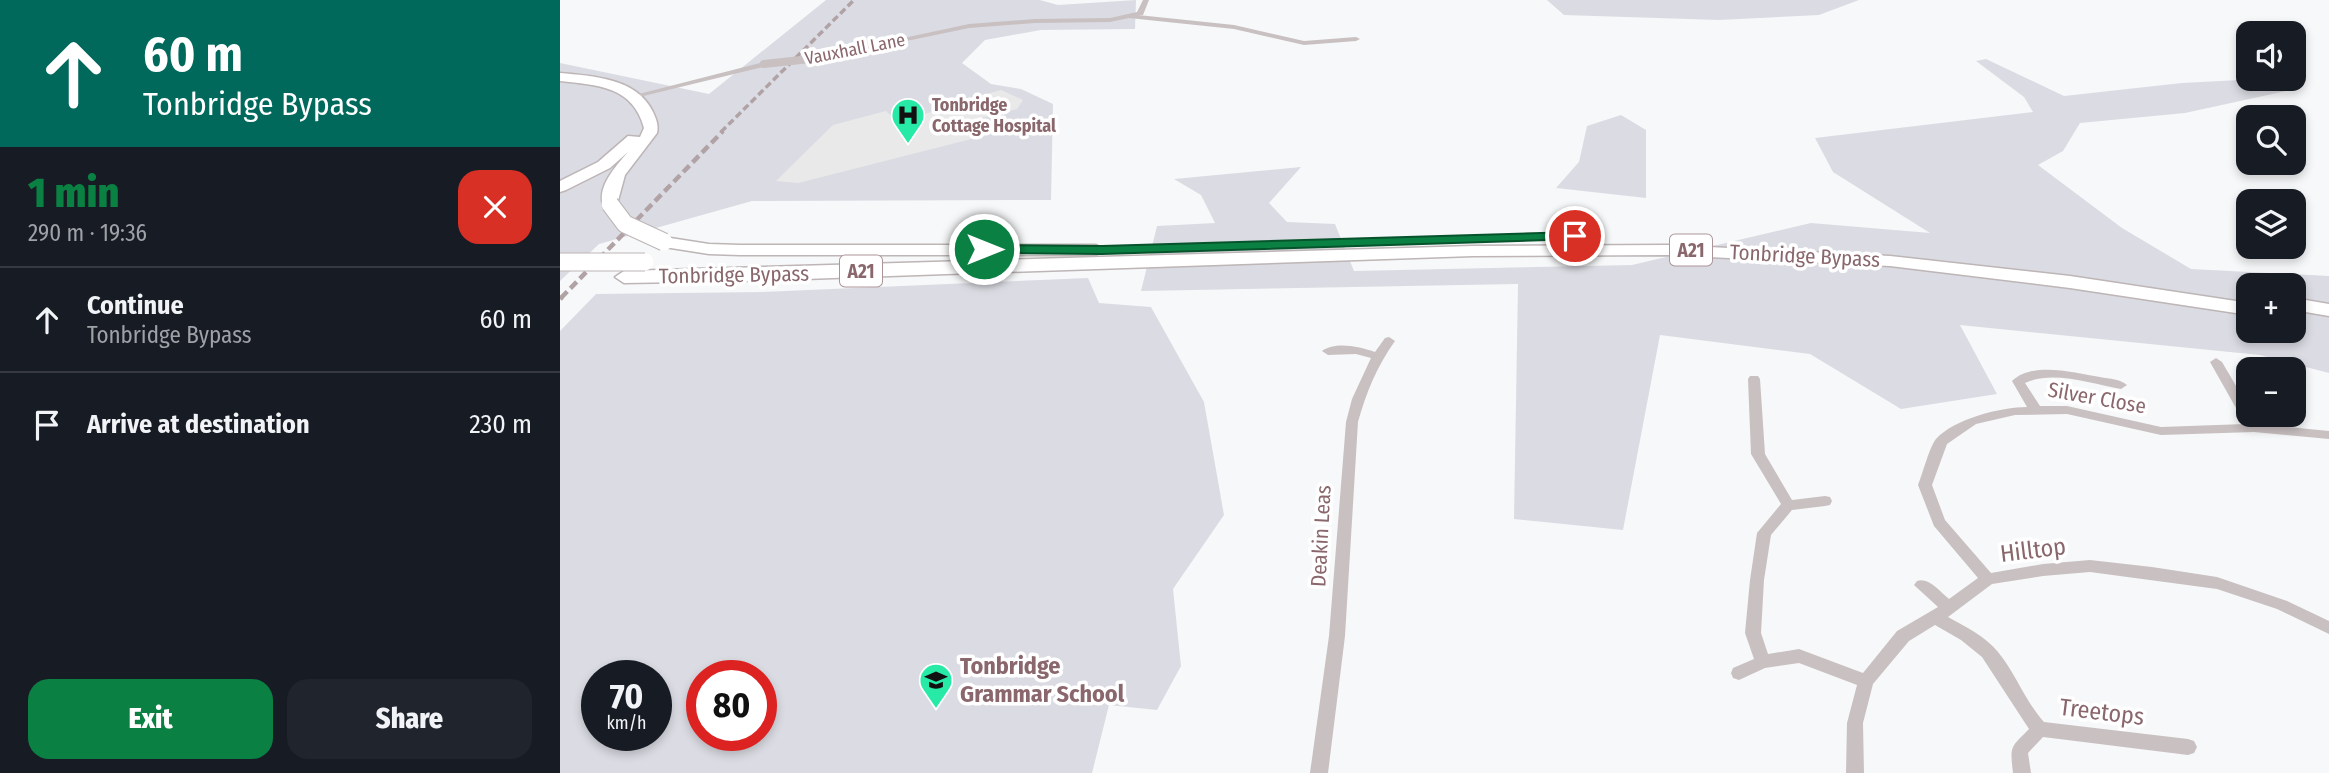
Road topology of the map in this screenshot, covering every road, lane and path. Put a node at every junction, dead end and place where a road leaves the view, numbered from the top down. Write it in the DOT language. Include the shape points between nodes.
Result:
graph roads {
  1 [pos="1146,0"];
  2 [pos="1132,17"];
  3 [pos="1356,39"];
  4 [pos="560,77"];
  5 [pos="635,96"];
  6 [pos="648,118"];
  7 [pos="560,187"];
  8 [pos="1102,250"];
  9 [pos="560,262"];
  10 [pos="560,276"];
  11 [pos="2236,293"];
  12 [pos="2306,306"];
  13 [pos="2236,307"];
  14 [pos="2329,310"];
  15 [pos="2306,319"];
  16 [pos="2329,323"];
  17 [pos="1389,341"];
  18 [pos="1328,351"];
  19 [pos="1377,356"];
  20 [pos="2216,362"];
  21 [pos="1754,379"];
  22 [pos="2121,385"];
  23 [pos="2035,409"];
  24 [pos="2254,428"];
  25 [pos="2329,435"];
  26 [pos="1825,501"];
  27 [pos="1788,505"];
  28 [pos="1988,579"];
  29 [pos="1922,585"];
  30 [pos="1941,612"];
  31 [pos="2329,628"];
  32 [pos="1763,662"];
  33 [pos="1739,673"];
  34 [pos="1866,681"];
  35 [pos="2040,729"];
  36 [pos="2188,747"];
  37 [pos="1319,773"];
  38 [pos="1855,773"];
  39 [pos="2022,773"];
  1 -- 2 [label="street" via="1140,13"];
  2 -- 3 [label="street, Vauxhall Lane" via="1234,27 1304,43"];
  2 -- 5 [label="street, Vauxhall Lane, bridge" via="969,26 764,64"];
  4 -- 5 [label="highway" via="612,86"];
  5 -- 6 [label="highway" via="645,106"];
  6 -- 7 [label="highway" via="617,155"];
  6 -- 8 [label="highway, bridge" via="650,133 614,181 610,204 634,231 664,242 709,249"];
  8 -- 9 [label="highway, Tonbridge Bypass / A21, bridge"];
  8 -- 11 [label="highway, Tonbridge Bypass / A21" via="1534,236 1712,239 1975,257"];
  10 -- 13 [label="highway, Tonbridge Bypass / A21" via="757,275 1473,251 1668,250 1929,265"];
  12 -- 14 [label="highway"];
  15 -- 16 [label="highway"];
  17 -- 19 [label="street, Deakin Leas"];
  18 -- 19 [label="street" via="1356,350"];
  19 -- 37 [label="street, Deakin Leas" via="1352,422 1337,636"];
  20 -- 24 [label="street"];
  21 -- 27 [label="street" via="1758,454"];
  22 -- 23 [label="street" via="2028,374 2018,381"];
  23 -- 24 [label="street, Silver Close" via="2067,410 2161,431"];
  23 -- 28 [label="street, Silver Close" via="1972,421 1961,428 1941,442 1925,485 1939,522"];
  24 -- 25 [label="street, Silver Close"];
  26 -- 27 [label="street"];
  27 -- 32 [label="street" via="1764,533 1756,580 1753,633"];
  28 -- 30 [label="street, Hilltop"];
  28 -- 31 [label="street, Hilltop" via="2090,566 2152,573 2217,583 2282,605"];
  29 -- 30 [label="street, Treetops"];
  30 -- 34 [label="street, Hilltop" via="1903,636"];
  30 -- 35 [label="street, Treetops" via="1993,659"];
  32 -- 33 [label="street"];
  32 -- 34 [label="street" via="1799,656"];
  34 -- 38 [label="street, Hilltop" via="1856,723"];
  35 -- 36 [label="street, Treetops"];
  35 -- 39 [label="street" via="2019,750"];
}
